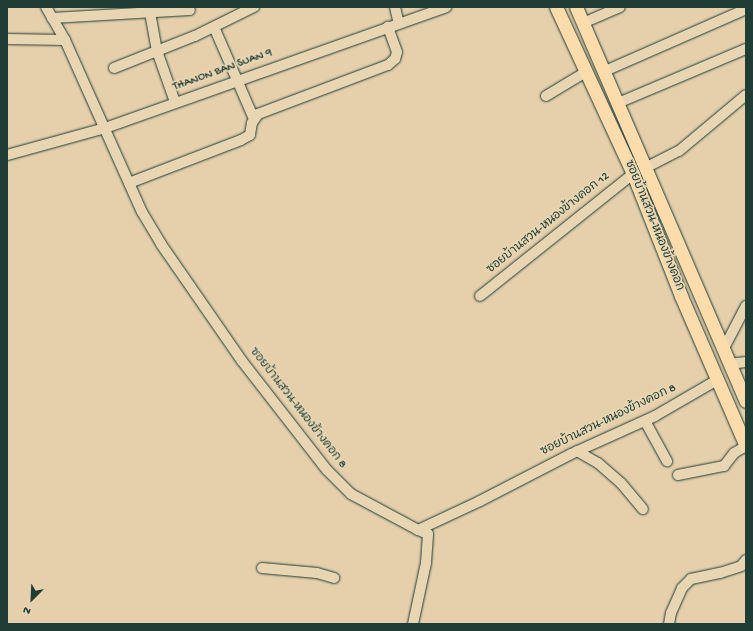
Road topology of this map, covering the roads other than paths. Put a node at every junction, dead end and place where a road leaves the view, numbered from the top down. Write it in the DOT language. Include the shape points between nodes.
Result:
graph roads {
  1 [pos="46,7"];
  2 [pos="254,7"];
  3 [pos="395,7"];
  4 [pos="446,7"];
  5 [pos="556,7"];
  6 [pos="576,7"];
  7 [pos="620,7"];
  8 [pos="746,8"];
  9 [pos="149,10"];
  10 [pos="190,10"];
  11 [pos="52,18"];
  12 [pos="583,23"];
  13 [pos="399,24"];
  14 [pos="214,27"];
  15 [pos="388,27"];
  16 [pos="7,39"];
  17 [pos="65,40"];
  18 [pos="746,49"];
  19 [pos="157,50"];
  20 [pos="114,68"];
  21 [pos="605,71"];
  22 [pos="586,72"];
  23 [pos="238,80"];
  24 [pos="746,95"];
  25 [pos="546,96"];
  26 [pos="175,102"];
  27 [pos="618,103"];
  28 [pos="254,119"];
  29 [pos="105,128"];
  30 [pos="7,155"];
  31 [pos="647,167"];
  32 [pos="633,174"];
  33 [pos="129,183"];
  34 [pos="480,296"];
  35 [pos="746,306"];
  36 [pos="723,350"];
  37 [pos="746,362"];
  38 [pos="729,364"];
  39 [pos="717,380"];
  40 [pos="746,401"];
  41 [pos="645,421"];
  42 [pos="746,446"];
  43 [pos="577,451"];
  44 [pos="667,460"];
  45 [pos="678,475"];
  46 [pos="643,509"];
  47 [pos="418,530"];
  48 [pos="746,560"];
  49 [pos="262,568"];
  50 [pos="334,578"];
  51 [pos="413,624"];
  52 [pos="669,624"];
  1 -- 11 [label="street, ซอยบ้านสวน-หนองข้างคอก 8"];
  2 -- 14 [label="street"];
  3 -- 13 [label="street"];
  4 -- 13 [label="street, THANON BAN SUAN 9"];
  5 -- 22 [label="main road, ซอยบ้านสวน-หนองข้างคอก"];
  6 -- 12 [label="main road, ซอยบ้านสวน-หนองข้างคอก"];
  7 -- 12 [label="street"];
  8 -- 21 [label="street"];
  9 -- 10 [label="street"];
  9 -- 11 [label="street"];
  9 -- 19 [label="street"];
  11 -- 17 [label="street, ซอยบ้านสวน-หนองข้างคอก 8"];
  12 -- 21 [label="main road, ซอยบ้านสวน-หนองข้างคอก"];
  13 -- 15 [label="street, THANON BAN SUAN 9"];
  14 -- 19 [label="street"];
  14 -- 23 [label="street"];
  15 -- 23 [label="street, THANON BAN SUAN 9"];
  15 -- 28 [label="street" via="397,52 395,59 388,65 265,111"];
  16 -- 17 [label="street"];
  17 -- 29 [label="street, ซอยบ้านสวน-หนองข้างคอก 8"];
  18 -- 27 [label="street"];
  19 -- 20 [label="street"];
  19 -- 26 [label="street"];
  21 -- 27 [label="main road, ซอยบ้านสวน-หนองข้างคอก"];
  22 -- 25 [label="street"];
  22 -- 32 [label="main road, ซอยบ้านสวน-หนองข้างคอก"];
  23 -- 26 [label="street, THANON BAN SUAN 9"];
  23 -- 28 [label="street"];
  24 -- 31 [label="street" via="679,151"];
  26 -- 29 [label="street, THANON BAN SUAN 9"];
  27 -- 31 [label="main road, ซอยบ้านสวน-หนองข้างคอก"];
  28 -- 33 [label="street" via="250,135 241,140"];
  29 -- 30 [label="street, THANON BAN SUAN 9"];
  29 -- 33 [label="street, ซอยบ้านสวน-หนองข้างคอก 8"];
  31 -- 36 [label="main road, ซอยบ้านสวน-หนองข้างคอก"];
  32 -- 34 [label="street, ซอยบ้านสวน-หนองข้างคอก 12"];
  32 -- 39 [label="main road, ซอยบ้านสวน-หนองข้างคอก"];
  33 -- 47 [label="street, ซอยบ้านสวน-หนองข้างคอก 8" via="142,212 174,263 242,361 327,470 351,494"];
  35 -- 36 [label="street"];
  36 -- 38 [label="main road, ซอยบ้านสวน-หนองข้างคอก"];
  37 -- 38 [label="street"];
  38 -- 40 [label="main road, ซอยบ้านสวน-หนองข้างคอก"];
  39 -- 41 [label="street, ซอยบ้านสวน-หนองข้างคอก 8"];
  39 -- 42 [label="main road, ซอยบ้านสวน-หนองข้างคอก"];
  41 -- 43 [label="street, ซอยบ้านสวน-หนองข้างคอก 8"];
  41 -- 44 [label="street"];
  42 -- 45 [label="street" via="734,453 724,466"];
  43 -- 46 [label="street" via="598,463 622,483"];
  43 -- 47 [label="street, ซอยบ้านสวน-หนองข้างคอก 8"];
  47 -- 51 [label="street" via="428,534 426,563"];
  48 -- 52 [label="street" via="741,566 691,579 682,588"];
  49 -- 50 [label="street" via="317,573"];
}
